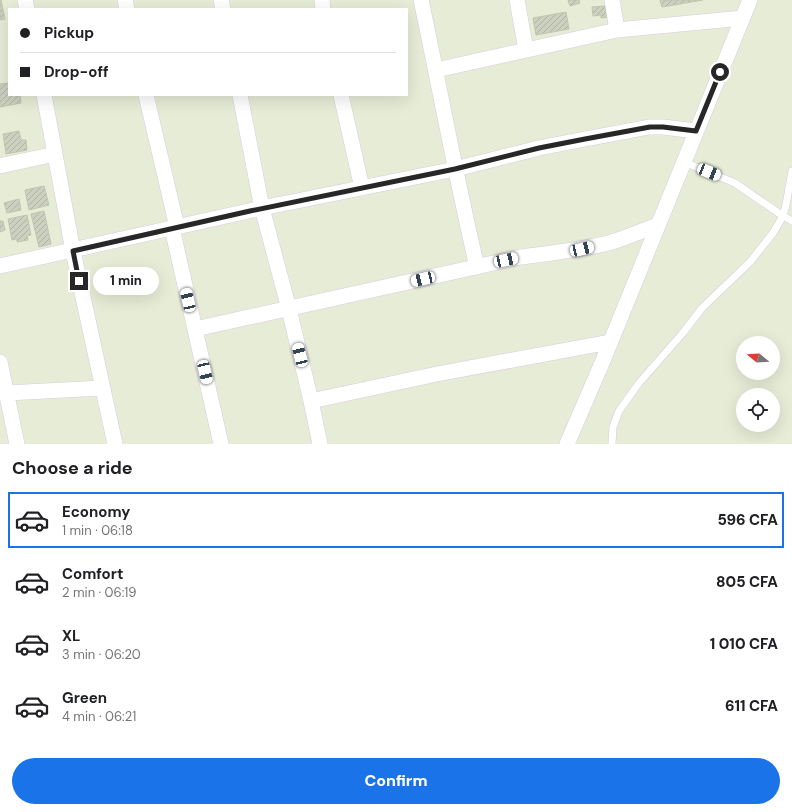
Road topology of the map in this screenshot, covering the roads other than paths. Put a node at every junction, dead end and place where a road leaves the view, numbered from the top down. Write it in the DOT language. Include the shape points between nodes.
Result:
graph roads {
  1 [pos="421,0"];
  2 [pos="517,0"];
  3 [pos="612,0"];
  4 [pos="750,0"];
  5 [pos="743,18"];
  6 [pos="618,30"];
  7 [pos="526,50"];
  8 [pos="436,70"];
  9 [pos="44,96"];
  10 [pos="146,96"];
  11 [pos="240,96"];
  12 [pos="341,96"];
  13 [pos="696,131"];
  14 [pos="55,154"];
  15 [pos="684,162"];
  16 [pos="0,166"];
  17 [pos="455,169"];
  18 [pos="792,171"];
  19 [pos="362,188"];
  20 [pos="262,208"];
  21 [pos="782,216"];
  22 [pos="792,221"];
  23 [pos="658,225"];
  24 [pos="174,228"];
  25 [pos="73,251"];
  26 [pos="0,266"];
  27 [pos="477,267"];
  28 [pos="289,309"];
  29 [pos="195,330"];
  30 [pos="610,342"];
  31 [pos="1,369"];
  32 [pos="102,388"];
  33 [pos="7,392"];
  34 [pos="311,401"];
  35 [pos="17,444"];
  36 [pos="114,444"];
  37 [pos="221,444"];
  38 [pos="320,444"];
  39 [pos="567,444"];
  40 [pos="612,444"];
  1 -- 8 [label="street"];
  2 -- 7 [label="street"];
  3 -- 6 [label="street"];
  4 -- 5 [label="street"];
  5 -- 6 [label="street"];
  5 -- 13 [label="street"];
  6 -- 7 [label="street"];
  7 -- 8 [label="street"];
  8 -- 17 [label="street"];
  9 -- 14 [label="street"];
  10 -- 24 [label="street"];
  11 -- 20 [label="street"];
  12 -- 19 [label="street"];
  13 -- 15 [label="street"];
  13 -- 17 [label="street" via="650,127 539,148"];
  14 -- 16 [label="street"];
  14 -- 25 [label="street"];
  15 -- 21 [label="lane" via="735,183"];
  15 -- 23 [label="street"];
  17 -- 19 [label="street"];
  17 -- 27 [label="street"];
  18 -- 21 [label="lane"];
  19 -- 20 [label="street"];
  20 -- 24 [label="street"];
  20 -- 28 [label="street"];
  21 -- 22 [label="lane"];
  21 -- 40 [label="lane" via="773,233 750,262 702,308 639,383 619,411 613,427"];
  23 -- 27 [label="street" via="589,247 521,257"];
  23 -- 30 [label="street"];
  24 -- 25 [label="street"];
  24 -- 29 [label="street"];
  25 -- 26 [label="street"];
  25 -- 32 [label="street"];
  27 -- 28 [label="street"];
  28 -- 29 [label="street"];
  28 -- 34 [label="street"];
  29 -- 37 [label="street"];
  30 -- 34 [label="street" via="437,374"];
  30 -- 39 [label="street"];
  31 -- 33 [label="street"];
  32 -- 33 [label="street"];
  32 -- 36 [label="street"];
  33 -- 35 [label="street"];
  34 -- 38 [label="street"];
}
